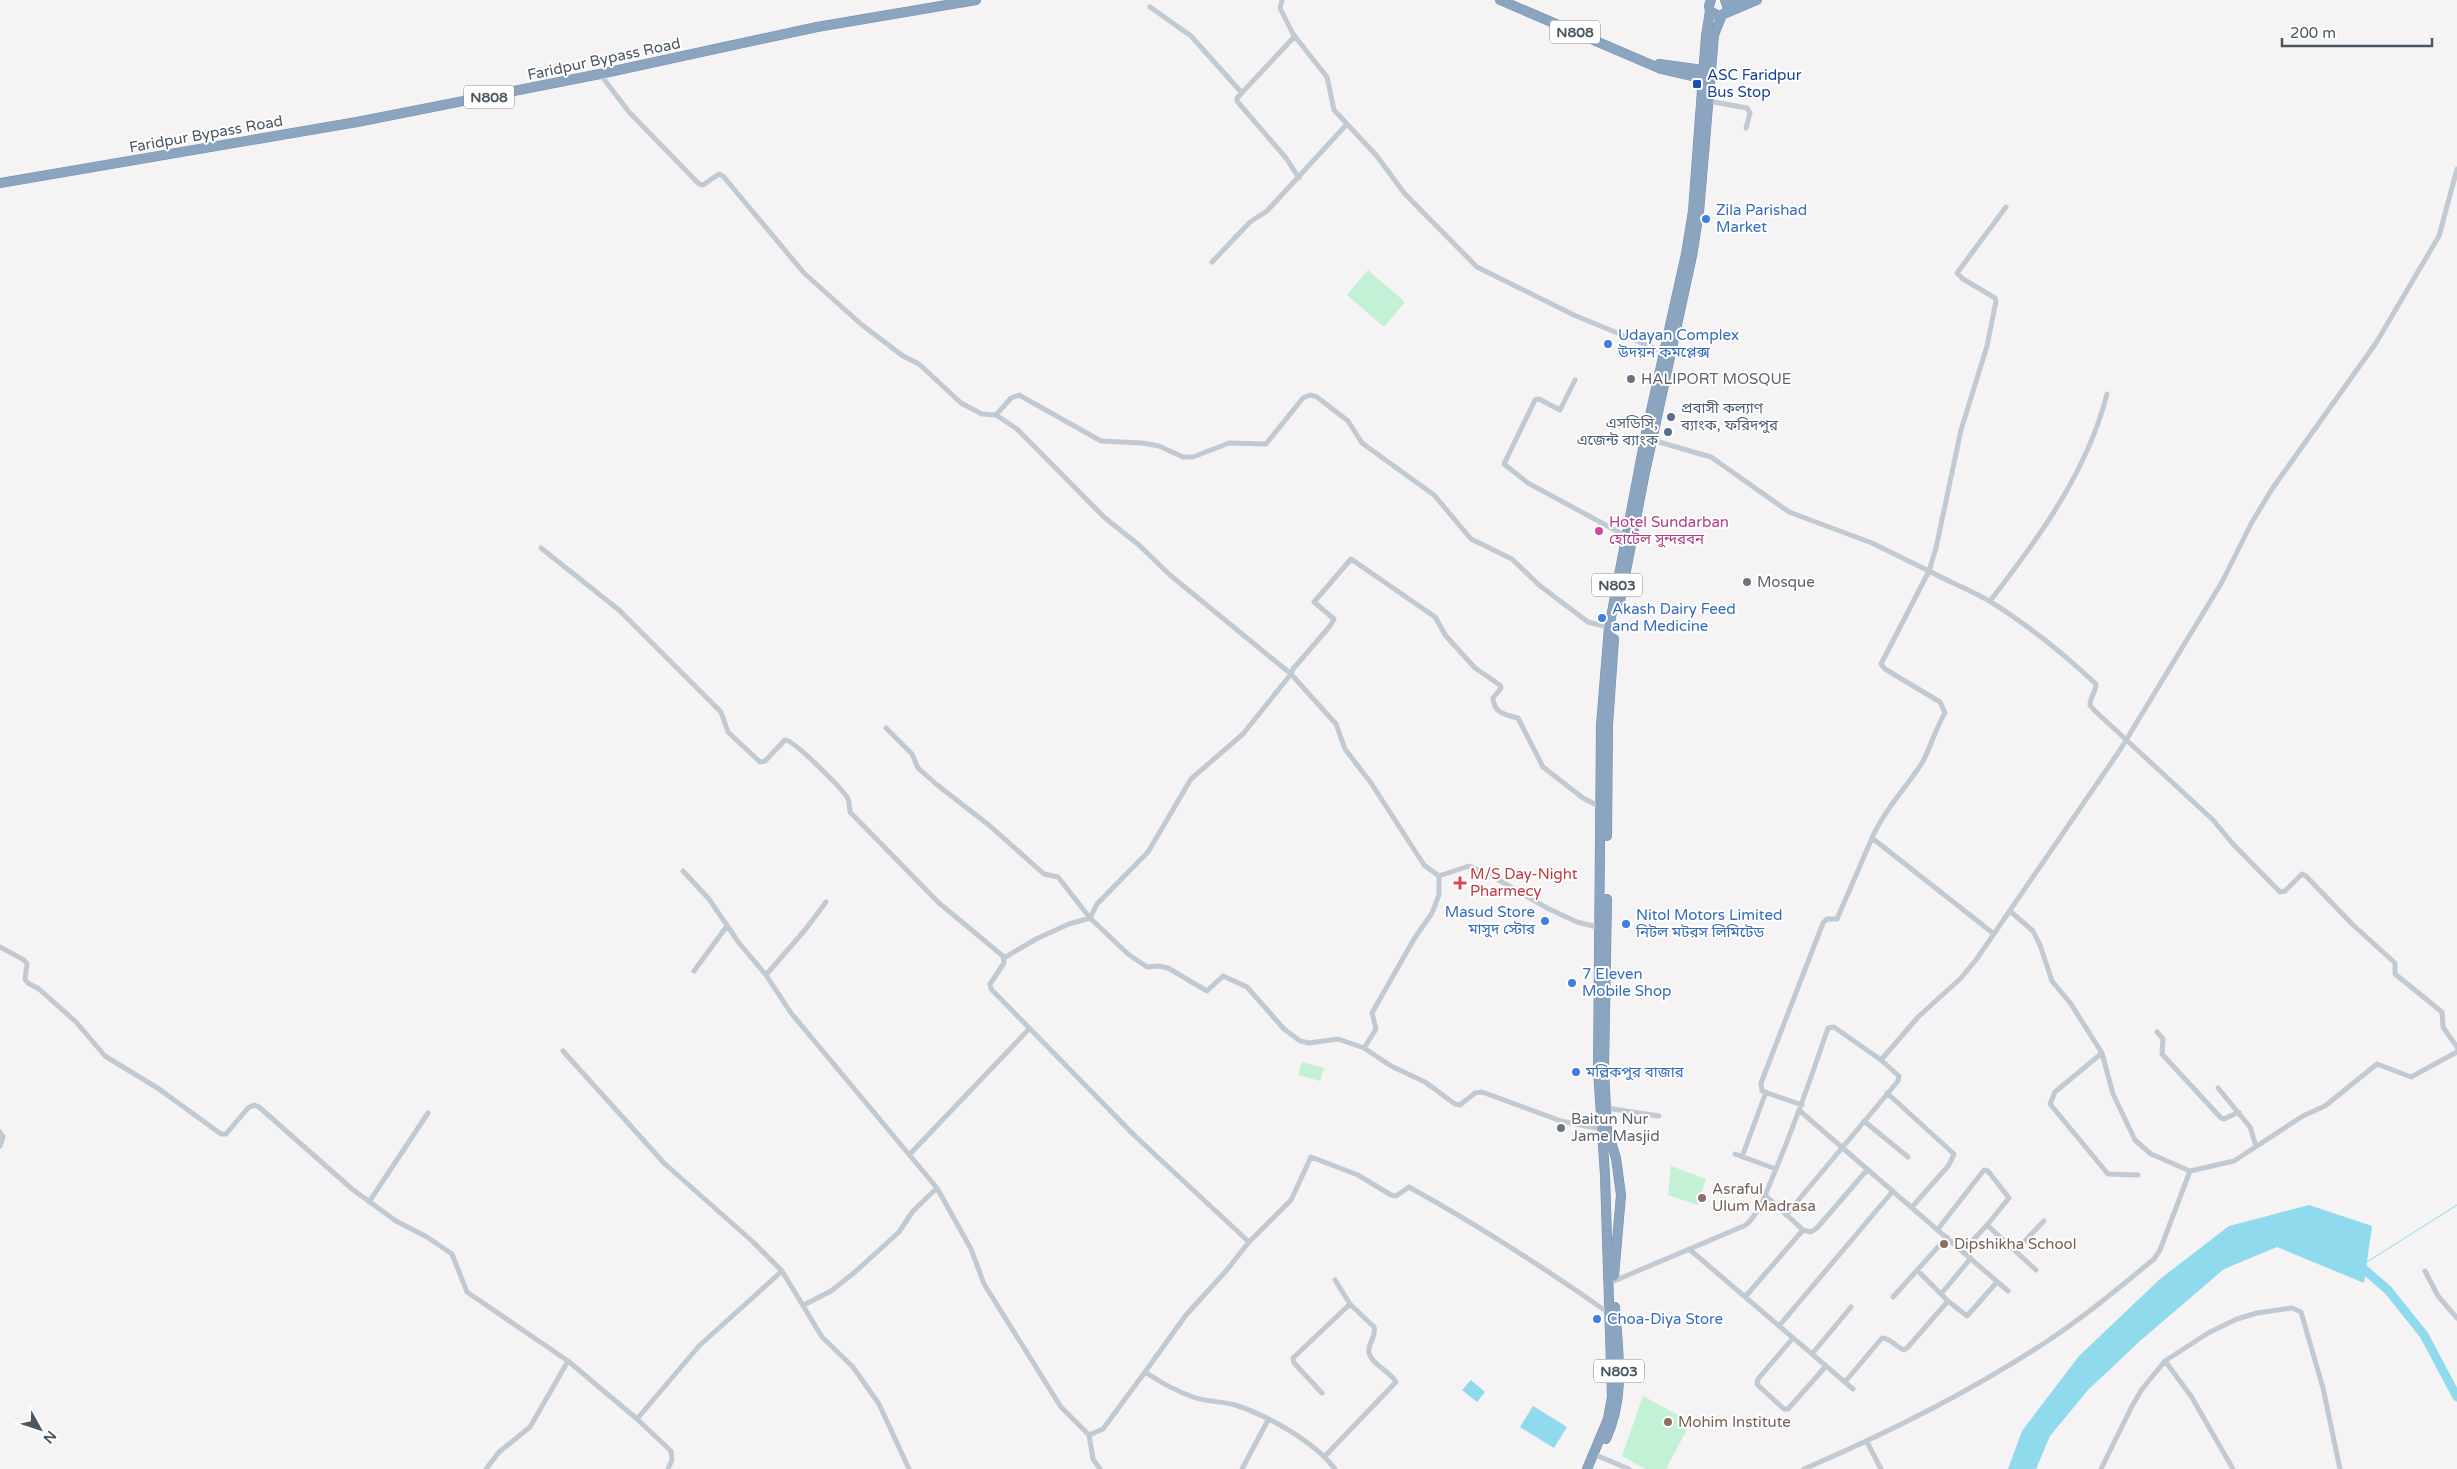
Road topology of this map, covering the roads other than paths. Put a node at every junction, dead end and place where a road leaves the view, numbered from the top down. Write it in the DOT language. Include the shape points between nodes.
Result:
graph roads {
  1 [pos="976,0"];
  2 [pos="1282,0"];
  3 [pos="1500,0"];
  4 [pos="1711,0"];
  5 [pos="1726,0"];
  6 [pos="1752,0"];
  7 [pos="1757,0"];
  8 [pos="1150,7"];
  9 [pos="1710,11"];
  10 [pos="1723,15"];
  11 [pos="1295,36"];
  12 [pos="600,74"];
  13 [pos="1707,75"];
  14 [pos="1242,93"];
  15 [pos="1708,101"];
  16 [pos="1347,124"];
  17 [pos="1746,128"];
  18 [pos="2457,169"];
  19 [pos="1299,178"];
  20 [pos="0,183"];
  21 [pos="2006,206"];
  22 [pos="1212,262"];
  23 [pos="1674,322"];
  24 [pos="1664,352"];
  25 [pos="1665,364"];
  26 [pos="1575,380"];
  27 [pos="2107,394"];
  28 [pos="996,415"];
  29 [pos="1652,440"];
  30 [pos="1641,476"];
  31 [pos="1626,536"];
  32 [pos="541,548"];
  33 [pos="1929,572"];
  34 [pos="1620,582"];
  35 [pos="1990,601"];
  36 [pos="1612,628"];
  37 [pos="1291,674"];
  38 [pos="1604,725"];
  39 [pos="886,728"];
  40 [pos="2126,740"];
  41 [pos="1600,807"];
  42 [pos="1872,838"];
  43 [pos="1604,859"];
  44 [pos="684,871"];
  45 [pos="1439,876"];
  46 [pos="826,902"];
  47 [pos="2010,911"];
  48 [pos="1090,918"];
  49 [pos="727,926"];
  50 [pos="1604,928"];
  51 [pos="1994,934"];
  52 [pos="0,947"];
  53 [pos="1004,958"];
  54 [pos="694,971"];
  55 [pos="766,975"];
  56 [pos="1029,1029"];
  57 [pos="2157,1032"];
  58 [pos="2457,1047"];
  59 [pos="1364,1048"];
  60 [pos="563,1051"];
  61 [pos="2457,1052"];
  62 [pos="2102,1053"];
  63 [pos="1881,1060"];
  64 [pos="2218,1088"];
  65 [pos="1766,1092"];
  66 [pos="1887,1093"];
  67 [pos="1801,1108"];
  68 [pos="2240,1112"];
  69 [pos="428,1113"];
  70 [pos="1604,1113"];
  71 [pos="1659,1116"];
  72 [pos="1864,1121"];
  73 [pos="1601,1129"];
  74 [pos="0,1132"];
  75 [pos="0,1146"];
  76 [pos="2256,1146"];
  77 [pos="1842,1148"];
  78 [pos="910,1154"];
  79 [pos="1735,1154"];
  80 [pos="1742,1156"];
  81 [pos="1908,1157"];
  82 [pos="1776,1169"];
  83 [pos="1867,1170"];
  84 [pos="2190,1171"];
  85 [pos="2138,1175"];
  86 [pos="937,1188"];
  87 [pos="1893,1191"];
  88 [pos="1765,1195"];
  89 [pos="369,1202"];
  90 [pos="1912,1207"];
  91 [pos="1786,1215"];
  92 [pos="2044,1221"];
  93 [pos="1987,1226"];
  94 [pos="1938,1229"];
  95 [pos="1803,1230"];
  96 [pos="1947,1237"];
  97 [pos="1249,1242"];
  98 [pos="1689,1249"];
  99 [pos="1963,1250"];
  100 [pos="2016,1250"];
  101 [pos="1971,1258"];
  102 [pos="1917,1270"];
  103 [pos="2036,1270"];
  104 [pos="782,1271"];
  105 [pos="2425,1271"];
  106 [pos="1335,1280"];
  107 [pos="1611,1281"];
  108 [pos="1997,1282"];
  109 [pos="2008,1291"];
  110 [pos="1942,1294"];
  111 [pos="1745,1297"];
  112 [pos="1892,1297"];
  113 [pos="1948,1301"];
  114 [pos="1350,1304"];
  115 [pos="804,1305"];
  116 [pos="1851,1307"];
  117 [pos="1613,1311"];
  118 [pos="2457,1318"];
  119 [pos="1779,1326"];
  120 [pos="1793,1338"];
  121 [pos="1812,1354"];
  122 [pos="568,1361"];
  123 [pos="2166,1361"];
  124 [pos="1826,1366"];
  125 [pos="1145,1372"];
  126 [pos="1845,1382"];
  127 [pos="1853,1389"];
  128 [pos="1322,1393"];
  129 [pos="637,1418"];
  130 [pos="1268,1420"];
  131 [pos="1089,1435"];
  132 [pos="1867,1442"];
  133 [pos="1596,1455"];
  134 [pos="1325,1456"];
  135 [pos="486,1469"];
  136 [pos="668,1469"];
  137 [pos="909,1469"];
  138 [pos="1100,1469"];
  139 [pos="1242,1469"];
  140 [pos="1335,1469"];
  141 [pos="1587,1469"];
  142 [pos="1594,1469"];
  143 [pos="1629,1469"];
  144 [pos="1804,1469"];
  145 [pos="1881,1469"];
  146 [pos="2101,1469"];
  147 [pos="2233,1469"];
  148 [pos="2340,1469"];
  1 -- 12 [label="highway, Faridpur Bypass Road / N808" via="817,27"];
  2 -- 11 [label="street" via="1280,8"];
  3 -- 13 [label="highway, N808" via="1680,75"];
  4 -- 9 [label="highway"];
  5 -- 6 [label="highway"];
  5 -- 10 [label="highway" via="1728,9"];
  7 -- 10 [label="highway"];
  8 -- 14 [label="street" via="1191,36"];
  9 -- 10 [label="highway" via="1714,15"];
  9 -- 13 [label="highway, N803" via="1706,36"];
  10 -- 13 [label="highway, N803" via="1714,35"];
  11 -- 14 [label="street"];
  11 -- 16 [label="street" via="1327,77 1334,110"];
  12 -- 20 [label="highway, Faridpur Bypass Road / N808" via="357,122"];
  12 -- 28 [label="street" via="630,112 698,184 703,185 719,174 723,176 804,273 862,325 919,364 962,403 982,414"];
  13 -- 15 [label="highway, N803"];
  13 -- 23 [label="highway, N803" via="1693,211"];
  14 -- 19 [label="street" via="1237,98 1238,104 1286,158"];
  15 -- 17 [label="street" via="1747,108 1750,114"];
  15 -- 23 [label="highway, N803" via="1699,212"];
  16 -- 19 [label="street"];
  16 -- 24 [label="street" via="1411,200 1477,267 1576,316"];
  18 -- 40 [label="street" via="2439,236 2418,274 2376,343 2272,489 2222,582"];
  19 -- 22 [label="street"];
  21 -- 33 [label="street" via="1958,273 1996,301 1987,346 1961,430"];
  23 -- 24 [label="highway, N803"];
  23 -- 25 [label="highway, N803"];
  24 -- 25 [label="highway, N803"];
  25 -- 29 [label="highway, N803"];
  25 -- 30 [label="highway, N803"];
  26 -- 31 [label="street" via="1560,410 1535,400 1504,464 1528,483"];
  27 -- 35 [label="street" via="2091,444 2065,494 2042,532"];
  28 -- 36 [label="street" via="1011,398 1019,395 1101,441 1142,443 1192,457 1229,443 1266,444 1303,398 1310,395 1348,421 1362,443 1434,495 1470,539 1512,559 1539,585 1588,622"];
  28 -- 37 [label="street" via="1031,442 1071,486 1170,575"];
  29 -- 30 [label="highway, N803"];
  29 -- 33 [label="street" via="1711,457 1788,512 1872,543"];
  30 -- 31 [label="highway, N803"];
  30 -- 34 [label="highway, N803"];
  31 -- 34 [label="highway, N803"];
  32 -- 53 [label="street" via="618,610 721,712 728,732 760,762 765,761 785,740 798,746 848,797 850,812 893,857 939,903"];
  33 -- 35 [label="street"];
  33 -- 42 [label="street" via="1881,664 1940,702 1945,713 1923,761"];
  34 -- 36 [label="highway, N803"];
  35 -- 40 [label="street" via="2052,646 2096,684 2090,705"];
  36 -- 38 [label="highway, N803"];
  37 -- 41 [label="street" via="1334,621 1315,604 1315,600 1351,559 1435,617 1446,636 1475,668 1500,685 1493,698 1495,708 1518,718 1544,768"];
  37 -- 45 [label="street" via="1336,724 1345,748 1424,865"];
  37 -- 48 [label="street" via="1243,734 1191,779 1148,852 1097,904"];
  38 -- 41 [label="highway, N803"];
  38 -- 43 [label="highway, N803"];
  39 -- 48 [label="street" via="912,754 918,768 1044,874 1058,877"];
  40 -- 47 [label="street"];
  40 -- 58 [label="street" via="2213,820 2280,892 2302,874 2306,876 2352,924 2396,963 2395,974 2442,1012 2443,1027"];
  41 -- 43 [label="highway, N803"];
  42 -- 51 [label="street"];
  42 -- 65 [label="street" via="1837,919 1827,919 1823,923 1806,962 1761,1083 1760,1088"];
  43 -- 50 [label="highway, N803"];
  44 -- 49 [label="street"];
  45 -- 50 [label="street" via="1468,866 1577,922"];
  45 -- 59 [label="street" via="1439,895 1432,913 1378,1000 1372,1013 1376,1029"];
  46 -- 55 [label="street"];
  47 -- 51 [label="street"];
  47 -- 62 [label="street" via="2033,931 2052,981 2072,1004"];
  48 -- 53 [label="street" via="1036,939"];
  48 -- 59 [label="street" via="1128,954 1147,967 1168,968 1207,991 1224,976 1247,987 1284,1029 1300,1041 1342,1039"];
  49 -- 54 [label="street"];
  49 -- 55 [label="street"];
  50 -- 70 [label="highway, N803"];
  51 -- 63 [label="street" via="1960,979 1918,1017"];
  52 -- 89 [label="street" via="24,960 28,983 76,1022 105,1056 159,1089 221,1134 226,1134 248,1108 259,1107"];
  53 -- 56 [label="street" via="989,987"];
  55 -- 78 [label="street" via="791,1013"];
  56 -- 78 [label="street"];
  56 -- 97 [label="street" via="1135,1136"];
  57 -- 68 [label="street" via="2164,1039 2162,1054 2221,1118"];
  59 -- 73 [label="street" via="1391,1066 1425,1082 1455,1104 1460,1105 1475,1093 1482,1092 1561,1121"];
  60 -- 104 [label="street" via="671,1170"];
  61 -- 76 [label="street" via="2411,1077 2376,1064 2325,1106"];
  62 -- 84 [label="street" via="2113,1094 2134,1140 2151,1154"];
  62 -- 85 [label="street" via="2054,1092 2050,1104 2108,1174"];
  63 -- 66 [label="street" via="1899,1078"];
  63 -- 67 [label="street" via="1834,1027 1828,1028"];
  64 -- 68 [label="street"];
  65 -- 67 [label="street"];
  65 -- 80 [label="street"];
  66 -- 72 [label="street"];
  66 -- 90 [label="street" via="1954,1154 1949,1165"];
  67 -- 77 [label="street"];
  67 -- 82 [label="street"];
  68 -- 76 [label="street" via="2250,1127"];
  69 -- 89 [label="street"];
  70 -- 71 [label="street"];
  70 -- 73 [label="highway, N803"];
  70 -- 107 [label="highway, N803" via="1616,1158 1621,1195"];
  72 -- 77 [label="street"];
  72 -- 81 [label="street"];
  73 -- 107 [label="highway, N803"];
  74 -- 75 [label="street" via="3,1137"];
  76 -- 84 [label="street" via="2234,1161"];
  77 -- 83 [label="street"];
  77 -- 91 [label="street"];
  78 -- 86 [label="street"];
  79 -- 80 [label="street"];
  80 -- 82 [label="street"];
  82 -- 88 [label="street"];
  83 -- 87 [label="street"];
  83 -- 95 [label="street" via="1817,1228 1811,1232"];
  84 -- 132 [label="street" via="2154,1259 2047,1342 1959,1395"];
  86 -- 115 [label="street" via="912,1211 898,1232 855,1272 831,1291"];
  86 -- 131 [label="street" via="967,1242 984,1284 1061,1407"];
  87 -- 90 [label="street"];
  87 -- 119 [label="street"];
  88 -- 91 [label="street"];
  88 -- 98 [label="street" via="1753,1219 1746,1225"];
  89 -- 122 [label="street" via="452,1254 467,1292"];
  90 -- 94 [label="street"];
  91 -- 95 [label="street"];
  92 -- 100 [label="street"];
  93 -- 94 [label="street" via="2009,1198 1984,1170"];
  93 -- 99 [label="street"];
  93 -- 100 [label="street"];
  94 -- 96 [label="street"];
  95 -- 111 [label="street"];
  96 -- 99 [label="street"];
  96 -- 102 [label="street"];
  97 -- 117 [label="street" via="1291,1200 1308,1160 1314,1156 1358,1175 1391,1195 1396,1196 1409,1187 1549,1272 1603,1309"];
  97 -- 125 [label="street" via="1186,1315"];
  98 -- 107 [label="street"];
  98 -- 111 [label="street"];
  99 -- 101 [label="street"];
  100 -- 103 [label="street"];
  101 -- 108 [label="street"];
  101 -- 110 [label="street"];
  102 -- 110 [label="street"];
  102 -- 112 [label="street"];
  104 -- 115 [label="street"];
  104 -- 129 [label="street" via="699,1346"];
  105 -- 118 [label="street" via="2438,1296"];
  106 -- 114 [label="street"];
  107 -- 117 [label="highway, N803"];
  108 -- 109 [label="street"];
  108 -- 113 [label="street" via="1967,1316"];
  110 -- 113 [label="street"];
  111 -- 119 [label="street"];
  113 -- 126 [label="street" via="1904,1350 1882,1338"];
  114 -- 128 [label="street" via="1293,1358"];
  114 -- 134 [label="street" via="1374,1327 1369,1344 1370,1356 1396,1382"];
  115 -- 137 [label="street" via="822,1337 853,1367 879,1404"];
  116 -- 121 [label="street"];
  117 -- 133 [label="highway, N803" via="1619,1398 1614,1421"];
  119 -- 120 [label="street"];
  120 -- 121 [label="street"];
  120 -- 124 [label="street" via="1758,1379 1760,1387 1784,1409 1795,1404"];
  121 -- 124 [label="street"];
  122 -- 129 [label="street"];
  122 -- 135 [label="street" via="530,1427 499,1452"];
  123 -- 146 [label="street" via="2135,1400"];
  123 -- 147 [label="street" via="2191,1396"];
  123 -- 148 [label="street" via="2227,1322 2257,1313 2298,1309 2323,1388"];
  124 -- 126 [label="street"];
  125 -- 130 [label="street" via="1195,1398 1235,1405"];
  125 -- 131 [label="street" via="1103,1429"];
  126 -- 127 [label="street"];
  129 -- 136 [label="street" via="671,1452"];
  130 -- 134 [label="street"];
  130 -- 139 [label="street"];
  131 -- 138 [label="street" via="1093,1459"];
  132 -- 144 [label="street"];
  132 -- 145 [label="street"];
  133 -- 141 [label="highway, N803"];
  133 -- 142 [label="highway, N803"];
  133 -- 143 [label="street"];
  134 -- 140 [label="street"];
}
